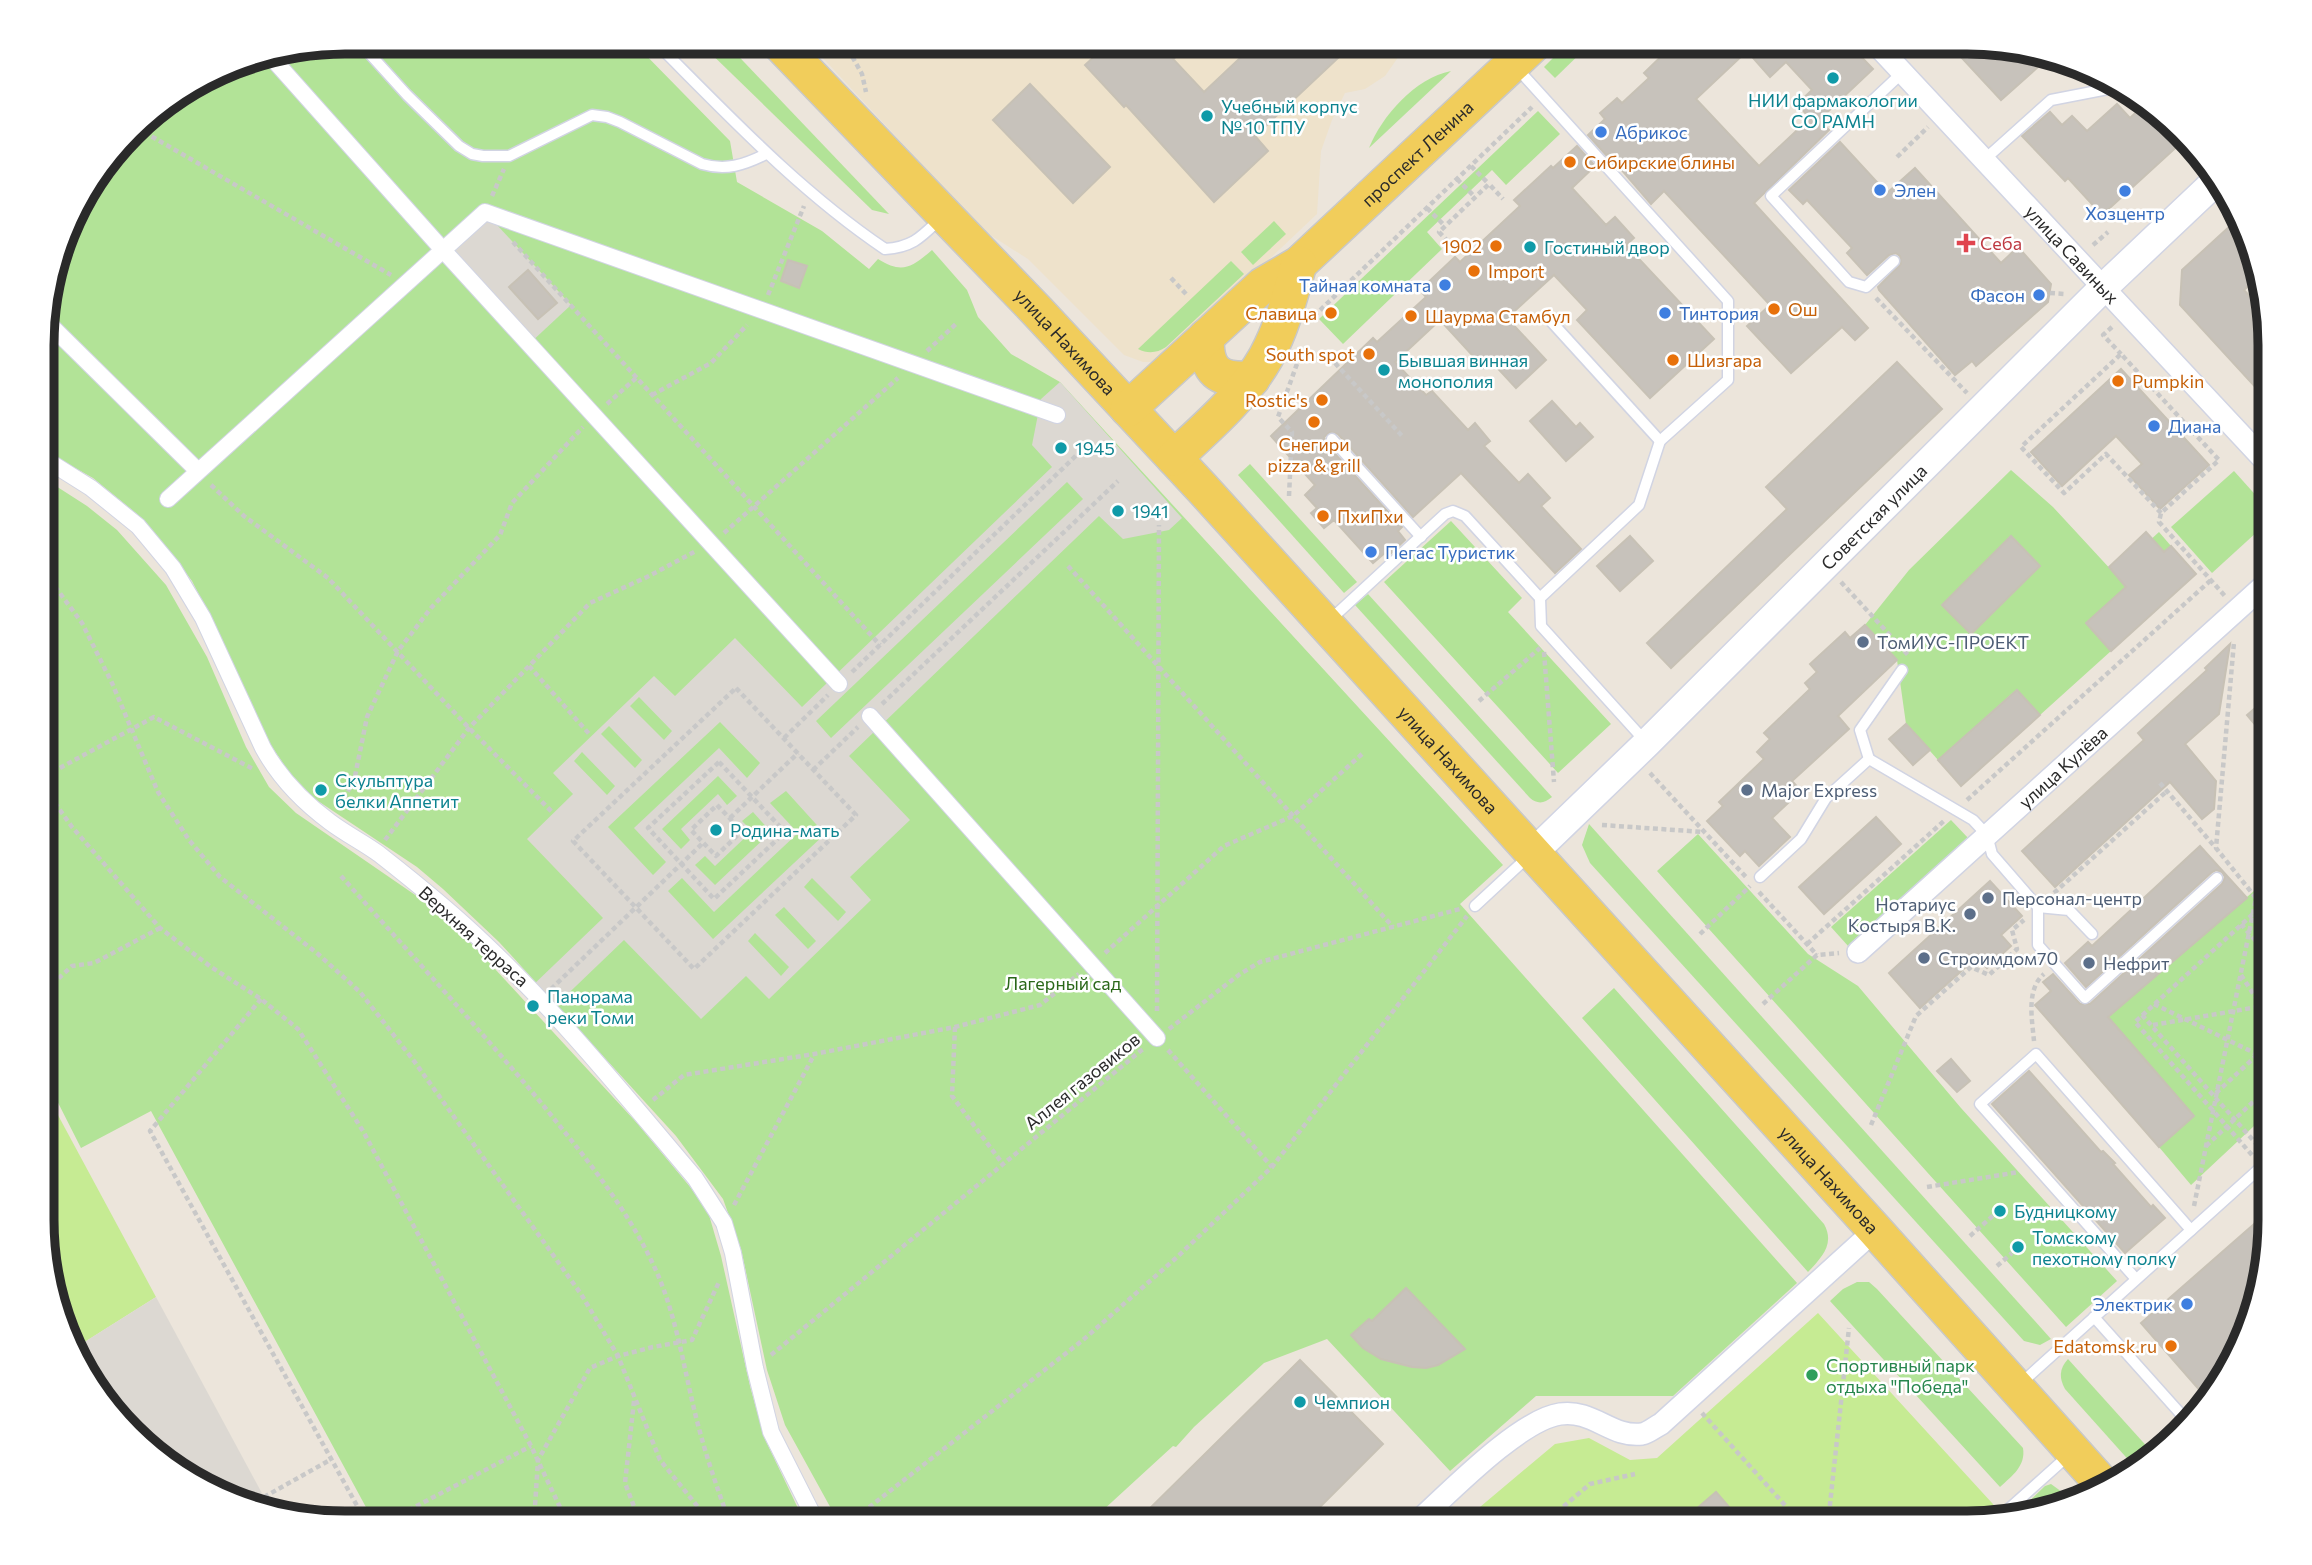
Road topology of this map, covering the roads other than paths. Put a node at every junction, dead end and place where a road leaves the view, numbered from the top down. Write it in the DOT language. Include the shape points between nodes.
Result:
graph roads {
  1 [pos="370,54"];
  2 [pos="667,54"];
  3 [pos="790,54"];
  4 [pos="1523,54"];
  5 [pos="1524,54"];
  6 [pos="1886,54"];
  7 [pos="276,63"];
  8 [pos="1903,72"];
  9 [pos="2105,89"];
  10 [pos="766,154"];
  11 [pos="1984,160"];
  12 [pos="2210,186"];
  13 [pos="945,215"];
  14 [pos="443,250"];
  15 [pos="1894,261"];
  16 [pos="1299,264"];
  17 [pos="2104,287"];
  18 [pos="1548,318"];
  19 [pos="55,330"];
  20 [pos="1206,337"];
  21 [pos="1252,379"];
  22 [pos="1128,408"];
  23 [pos="1057,415"];
  24 [pos="1332,439"];
  25 [pos="1660,441"];
  26 [pos="2258,453"];
  27 [pos="1174,458"];
  28 [pos="54,465"];
  29 [pos="198,471"];
  30 [pos="168,499"];
  31 [pos="1421,537"];
  32 [pos="2258,591"];
  33 [pos="1540,598"];
  34 [pos="1325,625"];
  35 [pos="1902,670"];
  36 [pos="839,684"];
  37 [pos="870,716"];
  38 [pos="1640,750"];
  39 [pos="1869,760"];
  40 [pos="1987,835"];
  41 [pos="1532,854"];
  42 [pos="2217,878"];
  43 [pos="1756,881"];
  44 [pos="1475,906"];
  45 [pos="2038,907"];
  46 [pos="2092,934"];
  47 [pos="1857,951"];
  48 [pos="1157,1038"];
  49 [pos="2258,1170"];
  50 [pos="1875,1230"];
  51 [pos="2191,1230"];
  52 [pos="2136,1279"];
  53 [pos="2094,1317"];
  54 [pos="2016,1388"];
  55 [pos="2182,1415"];
  56 [pos="2073,1451"];
  57 [pos="2098,1479"];
  58 [pos="2011,1507"];
  59 [pos="811,1511"];
  60 [pos="1429,1511"];
  1 -- 10 [label="lane" via="472,154 509,156 592,115 614,119 715,168 748,163"];
  2 -- 10 [label="lane"];
  3 -- 13 [label="main road, улица Нахимова"];
  4 -- 16 [label="main road, проспект Ленина"];
  5 -- 25 [label="lane" via="1543,97 1728,301 1728,380"];
  6 -- 8 [label="street, улица Савиных"];
  7 -- 14 [label="street"];
  8 -- 11 [label="street, улица Савиных"];
  8 -- 15 [label="lane" via="1771,196 1849,282 1866,287"];
  9 -- 11 [label="lane" via="2050,100"];
  10 -- 13 [label="lane" via="885,249 905,248"];
  11 -- 17 [label="street, улица Савиных"];
  12 -- 17 [label="street, Советская улица"];
  13 -- 22 [label="main road, улица Нахимова"];
  14 -- 23 [label="street" via="485,212"];
  14 -- 29 [label="street"];
  14 -- 36 [label="street"];
  16 -- 20 [label="main road, проспект Ленина" via="1263,285"];
  16 -- 21 [label="main road, проспект Ленина" via="1279,329"];
  17 -- 26 [label="street, улица Савиных"];
  17 -- 38 [label="street, Советская улица"];
  18 -- 25 [label="lane"];
  19 -- 29 [label="street"];
  20 -- 21 [label="main road" via="1206,356 1213,369 1231,380"];
  20 -- 22 [label="main road, проспект Ленина"];
  21 -- 27 [label="main road, проспект Ленина"];
  22 -- 27 [label="main road, улица Нахимова"];
  24 -- 31 [label="lane"];
  25 -- 33 [label="lane" via="1639,505"];
  27 -- 34 [label="main road, улица Нахимова"];
  28 -- 59 [label="street, Верхняя терраса" via="138,526 173,568 203,618 273,765 293,789 329,822 440,903 541,999 713,1202 733,1253 771,1432"];
  29 -- 30 [label="street"];
  31 -- 33 [label="lane" via="1449,512 1462,513"];
  31 -- 34 [label="lane"];
  32 -- 40 [label="street, улица Кулёва"];
  33 -- 38 [label="lane" via="1541,626"];
  34 -- 41 [label="main road, улица Нахимова"];
  35 -- 39 [label="lane" via="1860,730"];
  37 -- 48 [label="street"];
  38 -- 41 [label="street, Советская улица"];
  39 -- 40 [label="lane" via="1957,809"];
  39 -- 43 [label="lane" via="1826,798 1801,839"];
  40 -- 45 [label="lane" via="1992,854"];
  40 -- 47 [label="street, улица Кулёва"];
  41 -- 44 [label="lane"];
  41 -- 50 [label="main road, улица Нахимова"];
  42 -- 45 [label="lane" via="2085,998 2038,945"];
  45 -- 46 [label="lane" via="2069,910"];
  49 -- 51 [label="lane"];
  50 -- 54 [label="main road, улица Нахимова"];
  50 -- 60 [label="street" via="1661,1424 1643,1434 1619,1432 1585,1414 1560,1414 1536,1422"];
  51 -- 52 [label="lane"];
  51 -- 52 [label="lane" via="2036,1054 1980,1104"];
  52 -- 53 [label="lane"];
  53 -- 54 [label="lane"];
  53 -- 55 [label="lane"];
  54 -- 56 [label="main road, улица Нахимова"];
  56 -- 57 [label="main road, улица Нахимова"];
  56 -- 58 [label="lane"];
}
